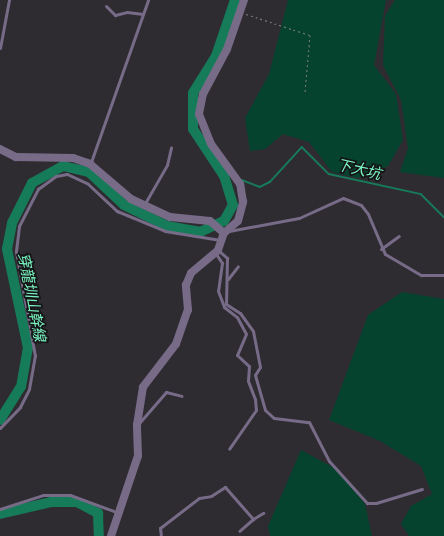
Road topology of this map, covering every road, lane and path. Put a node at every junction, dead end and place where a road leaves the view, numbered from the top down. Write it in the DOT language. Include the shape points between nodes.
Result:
graph roads {
  1 [pos="8,0"];
  2 [pos="148,0"];
  3 [pos="244,0"];
  4 [pos="106,6"];
  5 [pos="242,13"];
  6 [pos="143,14"];
  7 [pos="0,48"];
  8 [pos="305,92"];
  9 [pos="171,147"];
  10 [pos="0,149"];
  11 [pos="90,164"];
  12 [pos="144,205"];
  13 [pos="222,236"];
  14 [pos="399,236"];
  15 [pos="381,249"];
  16 [pos="216,251"];
  17 [pos="238,266"];
  18 [pos="444,275"];
  19 [pos="227,281"];
  20 [pos="182,396"];
  21 [pos="137,425"];
  22 [pos="0,428"];
  23 [pos="230,449"];
  24 [pos="422,489"];
  25 [pos="0,509"];
  26 [pos="263,513"];
  27 [pos="121,514"];
  28 [pos="253,519"];
  29 [pos="239,531"];
  30 [pos="111,536"];
  31 [pos="161,536"];
  1 -- 7 [label="lane"];
  2 -- 6 [label="lane"];
  3 -- 5 [label="street"];
  4 -- 6 [label="lane" via="115,15 127,12"];
  5 -- 8 [label="path" via="310,36"];
  5 -- 13 [label="street" via="203,94 199,114 211,144 240,184 243,202 238,221"];
  6 -- 11 [label="lane"];
  9 -- 12 [label="lane" via="167,165"];
  10 -- 11 [label="street" via="16,157 72,158"];
  11 -- 12 [label="street" via="131,199"];
  12 -- 13 [label="street" via="170,217 210,221"];
  13 -- 15 [label="lane" via="299,218 343,198 360,205 368,214"];
  13 -- 16 [label="street"];
  13 -- 22 [label="lane" via="164,231 117,211 88,184 67,174 56,176 38,189 19,226 16,251 35,356 23,401"];
  14 -- 15 [label="lane"];
  15 -- 18 [label="lane" via="385,254 421,275"];
  16 -- 19 [label="lane" via="227,258"];
  16 -- 21 [label="street" via="191,273 186,285 188,310 178,337 143,386"];
  16 -- 23 [label="lane" via="222,263 218,291 224,307 237,317 246,334 237,355 249,366 248,381 256,399 256,410"];
  17 -- 19 [label="lane"];
  19 -- 24 [label="lane" via="226,304 240,313 252,330 260,367 255,375 265,410 274,418 309,422 329,461 367,503 376,504"];
  20 -- 21 [label="lane" via="166,392"];
  21 -- 27 [label="street" via="138,456"];
  25 -- 27 [label="lane" via="43,495 70,495"];
  26 -- 28 [label="lane"];
  27 -- 30 [label="street"];
  28 -- 29 [label="lane"];
  28 -- 31 [label="lane" via="225,487 211,496 199,498 160,528"];
}
